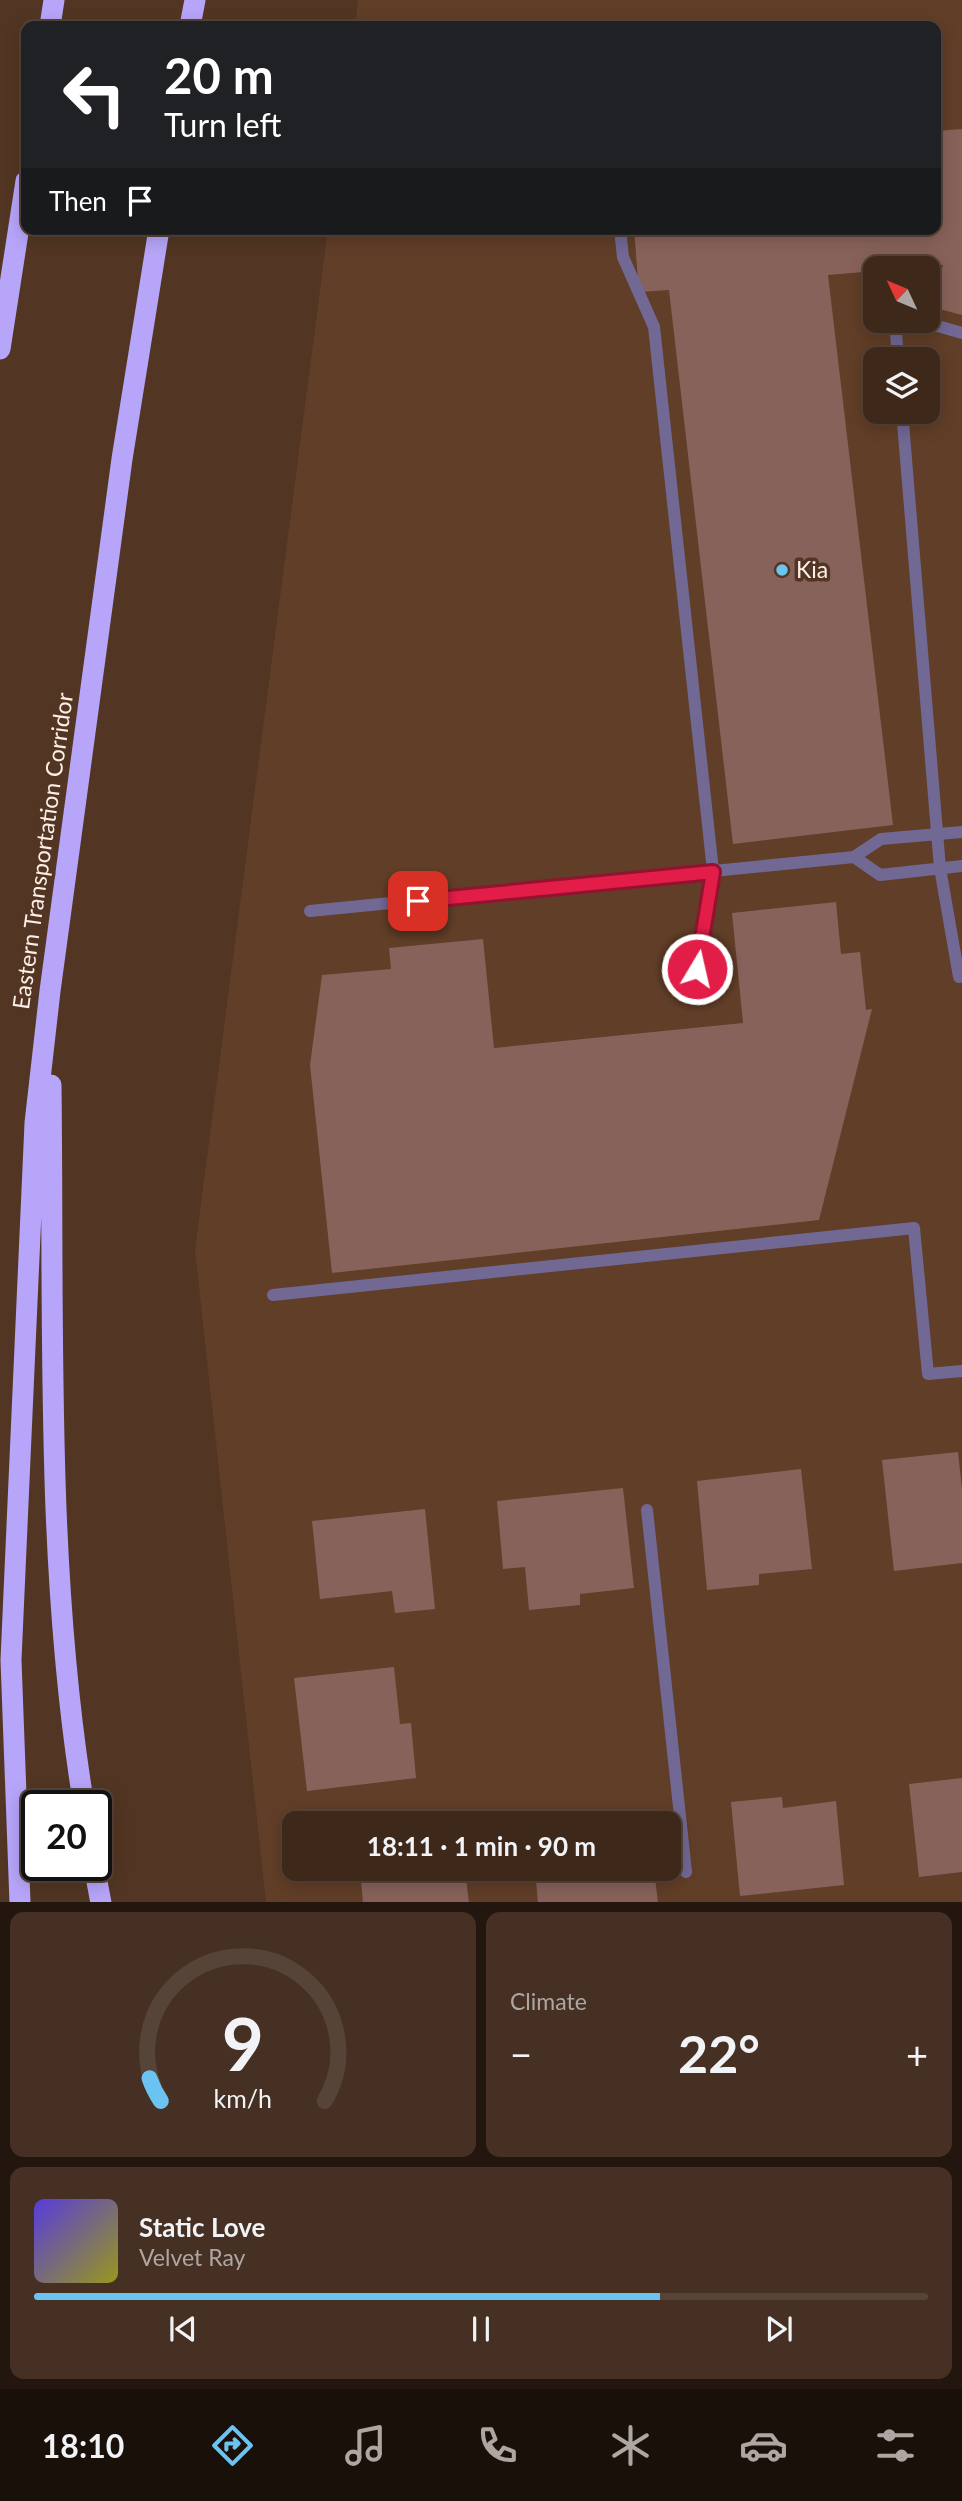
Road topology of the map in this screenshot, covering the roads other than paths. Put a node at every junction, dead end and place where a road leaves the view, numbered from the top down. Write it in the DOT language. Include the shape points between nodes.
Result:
graph roads {
  1 [pos="54,0"];
  2 [pos="195,0"];
  3 [pos="51,21"];
  4 [pos="191,21"];
  5 [pos="21,213"];
  6 [pos="158,235"];
  7 [pos="621,235"];
  8 [pos="940,327"];
  9 [pos="962,333"];
  10 [pos="0,349"];
  11 [pos="903,424"];
  12 [pos="962,832"];
  13 [pos="938,835"];
  14 [pos="854,857"];
  15 [pos="962,866"];
  16 [pos="940,868"];
  17 [pos="713,872"];
  18 [pos="310,911"];
  19 [pos="959,977"];
  20 [pos="699,989"];
  21 [pos="50,991"];
  22 [pos="273,1295"];
  23 [pos="962,1371"];
  24 [pos="647,1510"];
  25 [pos="82,1790"];
  26 [pos="686,1872"];
  27 [pos="97,1881"];
  28 [pos="20,1902"];
  29 [pos="102,1902"];
  1 -- 3 [label="highway"];
  2 -- 4 [label="highway"];
  5 -- 10 [label="highway"];
  6 -- 21 [label="highway, Eastern Transportation Corridor" via="122,459"];
  7 -- 17 [label="lane" via="623,257 654,327"];
  8 -- 9 [label="lane"];
  11 -- 13 [label="lane"];
  12 -- 13 [label="lane"];
  13 -- 14 [label="lane" via="881,839"];
  13 -- 16 [label="lane"];
  14 -- 16 [label="lane" via="880,875"];
  14 -- 17 [label="lane"];
  15 -- 16 [label="lane"];
  16 -- 19 [label="lane"];
  17 -- 18 [label="lane"];
  17 -- 20 [label="lane" via="697,969"];
  21 -- 25 [label="highway" via="54,1476 69,1698"];
  21 -- 28 [label="highway, Eastern Transportation Corridor" via="36,1123 11,1660"];
  22 -- 23 [label="lane" via="914,1228 928,1374"];
  24 -- 26 [label="lane"];
  27 -- 29 [label="highway"];
}
